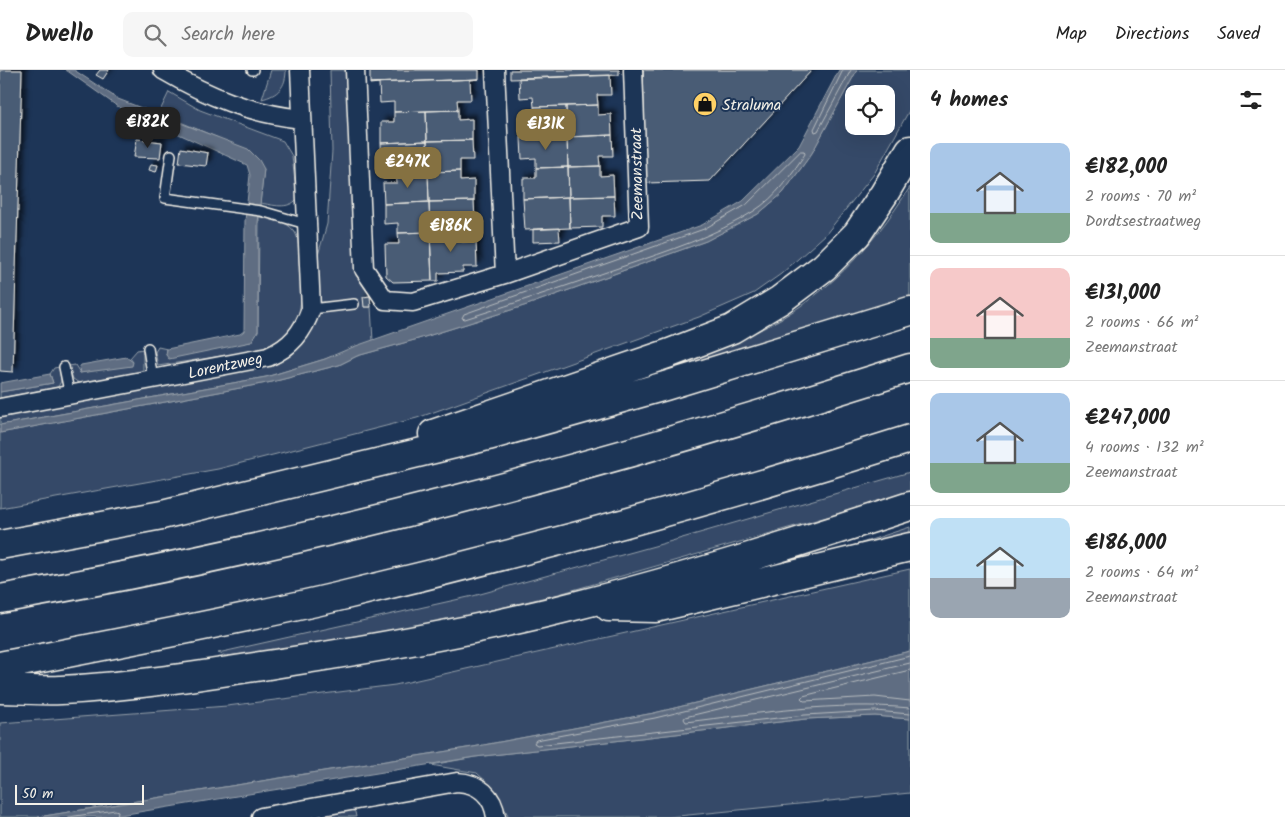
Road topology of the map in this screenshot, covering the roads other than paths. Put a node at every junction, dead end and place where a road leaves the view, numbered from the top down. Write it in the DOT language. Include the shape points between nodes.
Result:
graph roads {
  1 [pos="163,70"];
  2 [pos="300,70"];
  3 [pos="356,70"];
  4 [pos="494,70"];
  5 [pos="633,70"];
  6 [pos="302,119"];
  7 [pos="910,150"];
  8 [pos="171,155"];
  9 [pos="306,224"];
  10 [pos="505,274"];
  11 [pos="354,304"];
  12 [pos="311,310"];
  13 [pos="910,311"];
  14 [pos="148,348"];
  15 [pos="64,367"];
  16 [pos="910,368"];
  17 [pos="153,380"];
  18 [pos="70,396"];
  19 [pos="0,408"];
  20 [pos="910,440"];
  21 [pos="305,482"];
  22 [pos="910,506"];
  23 [pos="0,545"];
  24 [pos="910,547"];
  25 [pos="0,599"];
  26 [pos="576,606"];
  27 [pos="0,666"];
  28 [pos="0,689"];
  29 [pos="261,817"];
  30 [pos="496,817"];
  1 -- 6 [label="street" via="244,109"];
  2 -- 6 [label="street, Lorentzweg"];
  3 -- 10 [label="street, Zeemanstraat" via="364,269 385,300 413,302"];
  4 -- 10 [label="street"];
  5 -- 10 [label="street, Zeemanstraat" via="639,227"];
  6 -- 9 [label="street, Lorentzweg"];
  7 -- 21 [label="highway" via="857,234 824,267 780,300 732,329"];
  8 -- 9 [label="lane" via="164,198 261,211"];
  9 -- 12 [label="street, Lorentzweg"];
  11 -- 12 [label="lane"];
  12 -- 17 [label="street, Lorentzweg" via="299,335 275,354"];
  13 -- 21 [label="highway" via="610,402"];
  14 -- 17 [label="lane"];
  15 -- 18 [label="lane"];
  16 -- 25 [label="highway" via="575,468 345,529 182,566"];
  17 -- 18 [label="street, Lorentzweg"];
  18 -- 19 [label="street, Lorentzweg"];
  20 -- 27 [label="highway" via="790,477 506,555 336,597"];
  21 -- 23 [label="highway" via="162,515"];
  22 -- 26 [label="highway" via="780,549"];
  24 -- 26 [label="highway" via="656,608"];
  26 -- 28 [label="highway" via="359,650 204,675 60,690"];
  29 -- 30 [label="street" via="457,782 472,784 485,793 495,808"];
}
